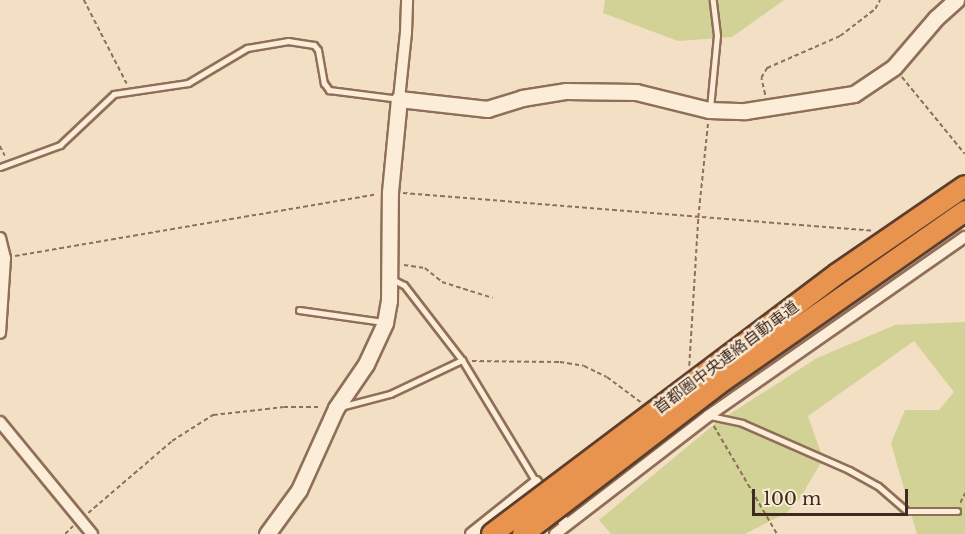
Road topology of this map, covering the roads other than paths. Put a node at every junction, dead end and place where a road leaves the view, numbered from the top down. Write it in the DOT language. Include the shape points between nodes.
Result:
graph roads {
  1 [pos="407,0"];
  2 [pos="712,0"];
  3 [pos="956,0"];
  4 [pos="399,99"];
  5 [pos="710,110"];
  6 [pos="0,167"];
  7 [pos="965,186"];
  8 [pos="965,211"];
  9 [pos="965,237"];
  10 [pos="0,238"];
  11 [pos="389,270"];
  12 [pos="299,310"];
  13 [pos="385,323"];
  14 [pos="0,333"];
  15 [pos="462,360"];
  16 [pos="336,408"];
  17 [pos="708,416"];
  18 [pos="0,422"];
  19 [pos="536,482"];
  20 [pos="957,511"];
  21 [pos="566,525"];
  22 [pos="92,534"];
  23 [pos="267,534"];
  24 [pos="471,534"];
  25 [pos="492,534"];
  26 [pos="523,534"];
  27 [pos="555,534"];
  1 -- 4 [label="street"];
  2 -- 5 [label="lane" via="717,35"];
  3 -- 5 [label="street" via="894,67 854,94 745,111"];
  4 -- 5 [label="street" via="487,109 566,91 636,92"];
  4 -- 6 [label="lane" via="329,90 314,45 288,41 246,48 188,83 114,94 60,145"];
  4 -- 11 [label="street" via="390,192"];
  7 -- 25 [label="highway, 首都圏中央連絡自動車道, bridge" via="828,281"];
  8 -- 26 [label="highway, 首都圏中央連絡自動車道, bridge" via="724,380"];
  9 -- 17 [label="street"];
  10 -- 14 [label="street" via="5,258"];
  11 -- 13 [label="street"];
  11 -- 15 [label="lane"];
  12 -- 13 [label="lane"];
  13 -- 16 [label="street" via="366,364"];
  15 -- 16 [label="lane" via="390,393"];
  15 -- 19 [label="lane"];
  16 -- 23 [label="street" via="299,490"];
  17 -- 20 [label="lane" via="742,423 849,470 878,486 907,511"];
  17 -- 21 [label="street"];
  18 -- 22 [label="street"];
  19 -- 21 [label="street"];
  19 -- 24 [label="street"];
  21 -- 27 [label="street"];
}
